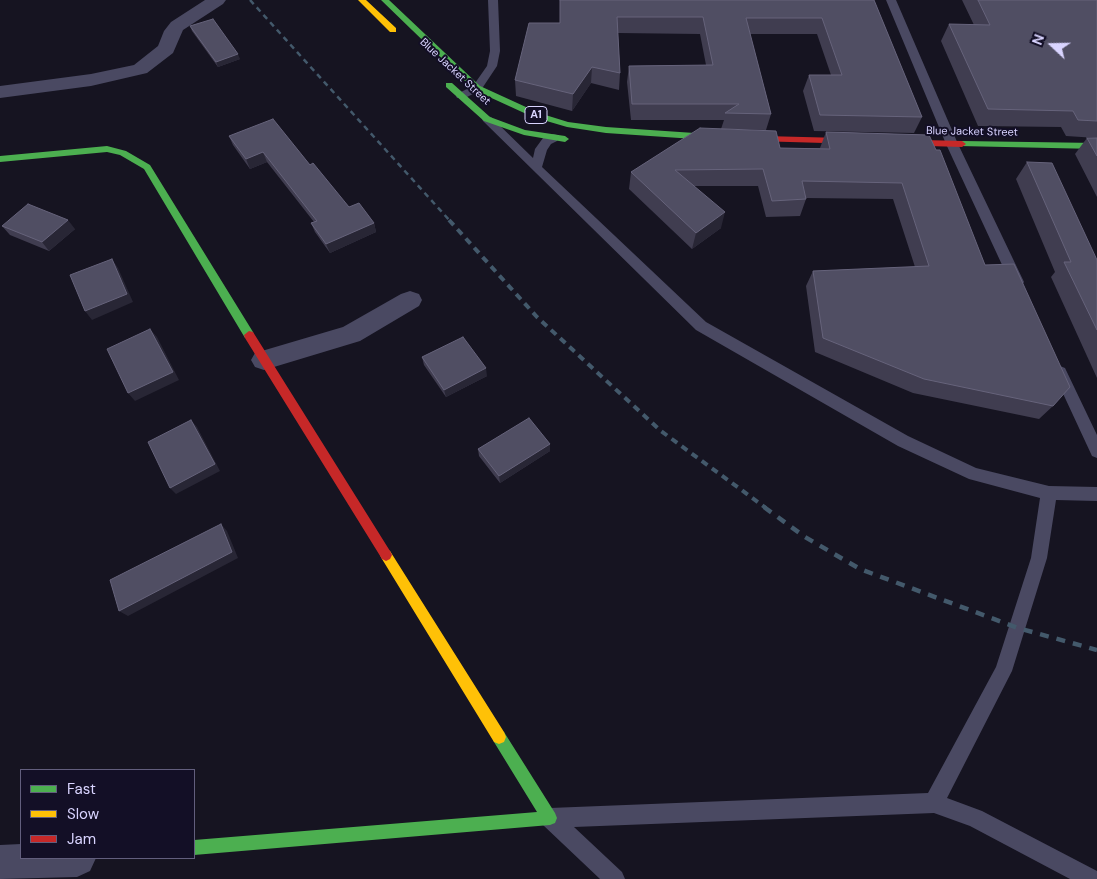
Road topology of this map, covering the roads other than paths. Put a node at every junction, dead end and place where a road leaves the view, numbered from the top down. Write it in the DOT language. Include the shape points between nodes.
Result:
graph roads {
  1 [pos="217,0"];
  2 [pos="362,0"];
  3 [pos="386,0"];
  4 [pos="493,0"];
  5 [pos="889,1"];
  6 [pos="404,41"];
  7 [pos="440,76"];
  8 [pos="477,88"];
  9 [pos="0,92"];
  10 [pos="461,96"];
  11 [pos="487,119"];
  12 [pos="553,138"];
  13 [pos="726,138"];
  14 [pos="578,140"];
  15 [pos="605,142"];
  16 [pos="952,144"];
  17 [pos="1097,146"];
  18 [pos="0,159"];
  19 [pos="536,168"];
  20 [pos="1025,298"];
  21 [pos="410,300"];
  22 [pos="264,360"];
  23 [pos="1054,361"];
  24 [pos="1097,451"];
  25 [pos="1049,493"];
  26 [pos="1097,494"];
  27 [pos="934,803"];
  28 [pos="550,818"];
  29 [pos="195,848"];
  30 [pos="64,859"];
  31 [pos="0,864"];
  32 [pos="615,879"];
  33 [pos="1091,879"];
  1 -- 9 [label="street" via="177,26 166,50 140,68 91,80"];
  2 -- 6 [label="main road, Blue Jacket Street"];
  3 -- 8 [label="main road, Blue Jacket Street / A1"];
  4 -- 8 [label="lane" via="495,51 492,66"];
  5 -- 16 [label="lane"];
  7 -- 10 [label="main road, Blue Jacket Street / A1"];
  8 -- 10 [label="lane"];
  8 -- 13 [label="main road, Blue Jacket Street / A1" via="536,115 567,124 606,130"];
  10 -- 11 [label="main road, Blue Jacket Street / A1"];
  11 -- 12 [label="main road, Blue Jacket Street / A1"];
  11 -- 19 [label="lane"];
  12 -- 14 [label="main road, Blue Jacket Street / A1"];
  12 -- 19 [label="lane" via="541,148"];
  13 -- 15 [label="main road, Blue Jacket Street / A1"];
  13 -- 16 [label="main road, Blue Jacket Street / A1"];
  16 -- 17 [label="main road, Blue Jacket Street / A1"];
  16 -- 20 [label="lane"];
  18 -- 22 [label="main road" via="107,149 136,159 146,167"];
  19 -- 25 [label="lane" via="701,326 903,441 974,474"];
  21 -- 22 [label="street" via="351,334"];
  22 -- 28 [label="main road"];
  23 -- 24 [label="lane"];
  25 -- 26 [label="lane"];
  25 -- 27 [label="lane" via="1039,558 1003,670"];
  27 -- 28 [label="lane"];
  27 -- 33 [label="lane" via="975,818"];
  28 -- 29 [label="main road"];
  28 -- 32 [label="lane"];
  30 -- 31 [label="street"];
}
